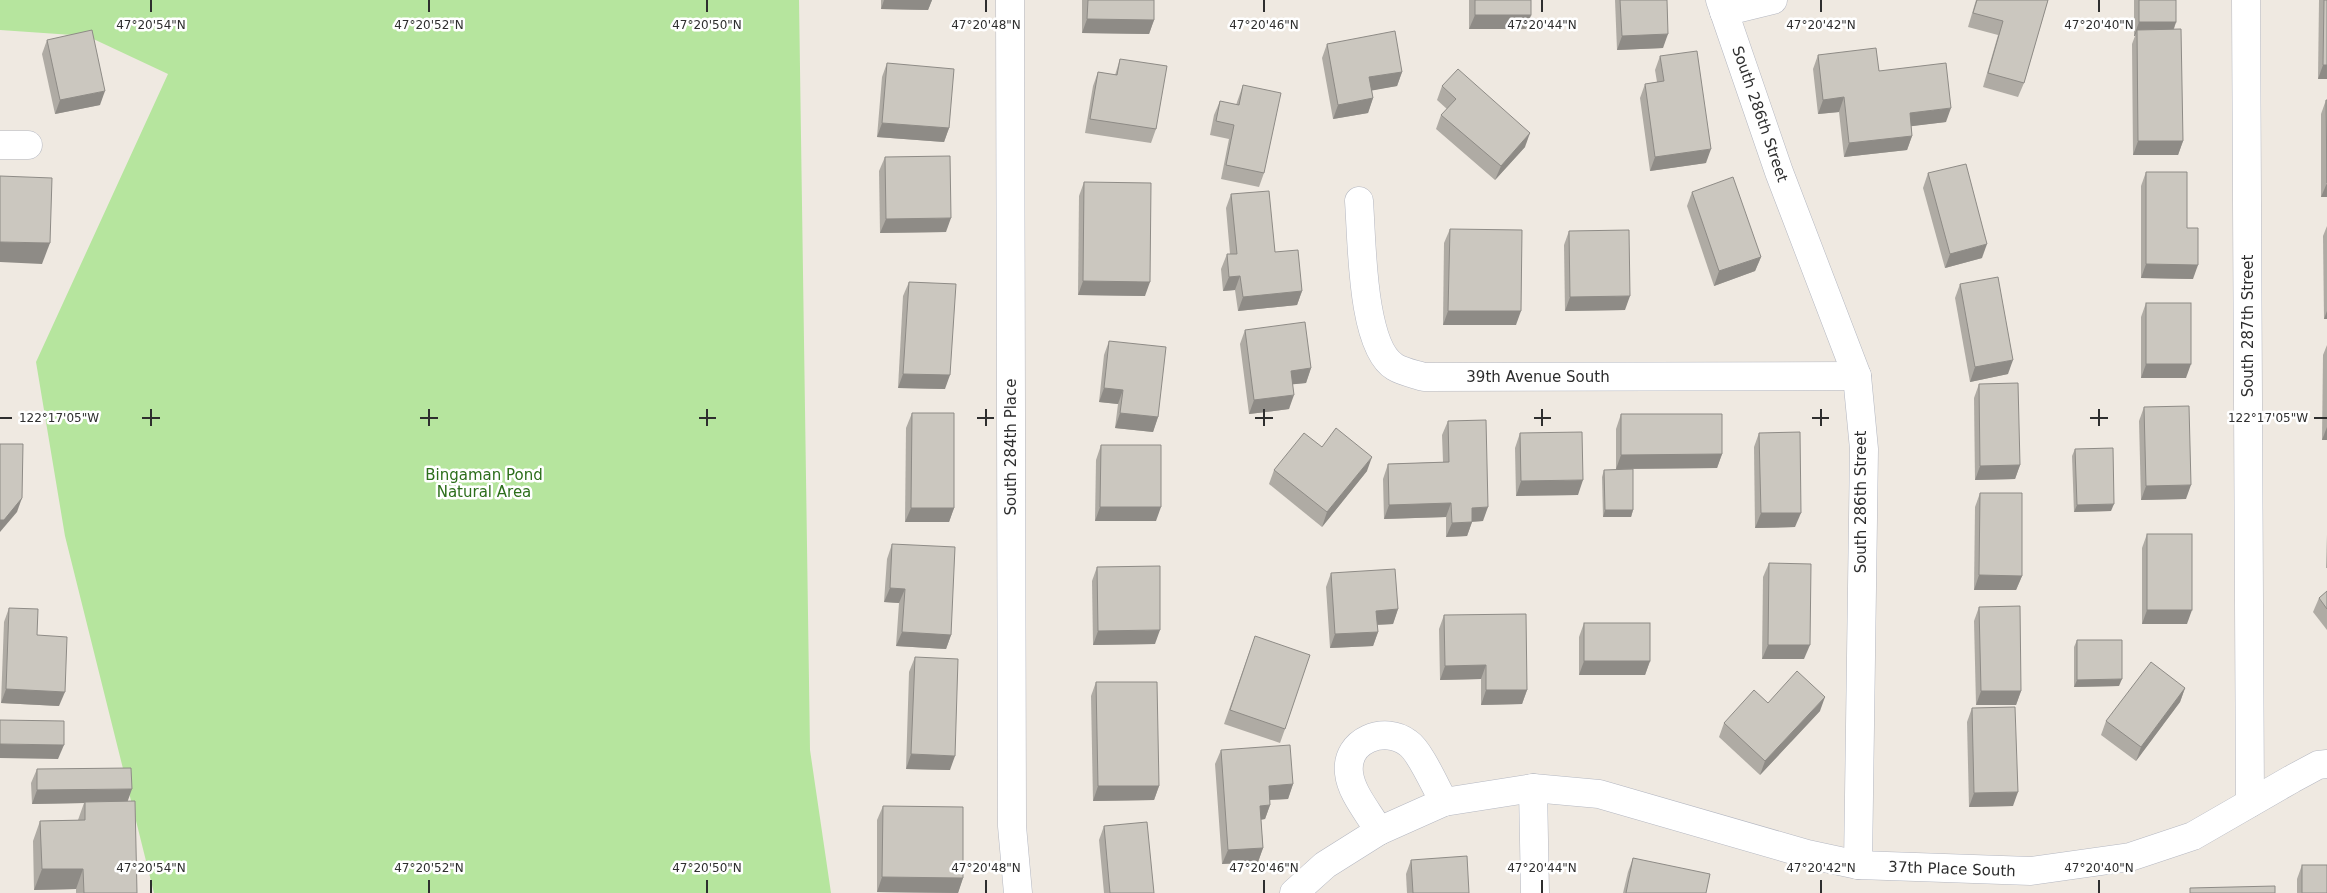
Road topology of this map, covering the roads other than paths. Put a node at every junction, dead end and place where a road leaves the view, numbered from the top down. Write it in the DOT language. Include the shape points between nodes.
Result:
graph roads {
  1 [pos="1010,0"];
  2 [pos="1773,0"];
  3 [pos="2246,0"];
  4 [pos="1722,6"];
  5 [pos="0,145"];
  6 [pos="28,145"];
  7 [pos="1359,202"];
  8 [pos="1857,376"];
  9 [pos="2327,764"];
  10 [pos="1532,788"];
  11 [pos="1444,802"];
  12 [pos="2250,803"];
  13 [pos="1379,831"];
  14 [pos="1858,865"];
  15 [pos="1018,893"];
  16 [pos="1294,893"];
  17 [pos="1535,893"];
  1 -- 15 [label="street, South 284th Place" via="1012,826"];
  2 -- 4 [label="street, South 286th Street"];
  3 -- 12 [label="street, South 287th Street"];
  4 -- 8 [label="street, South 286th Street"];
  5 -- 6 [label="street"];
  7 -- 8 [label="street, 39th Avenue South" via="1368,317 1379,348 1394,367 1424,377"];
  8 -- 14 [label="street, South 286th Street" via="1864,449"];
  9 -- 12 [label="street, 37th Place South" via="2318,765"];
  10 -- 11 [label="street, 37th Place South"];
  10 -- 14 [label="street, 37th Place South" via="1599,794 1807,854"];
  10 -- 17 [label="street"];
  11 -- 13 [label="street"];
  11 -- 13 [label="street" via="1410,744 1398,736 1370,737 1351,757 1348,771 1351,785"];
  12 -- 14 [label="street, 37th Place South" via="2193,836 2130,857 2031,871"];
  13 -- 16 [label="street" via="1325,865"];
}
